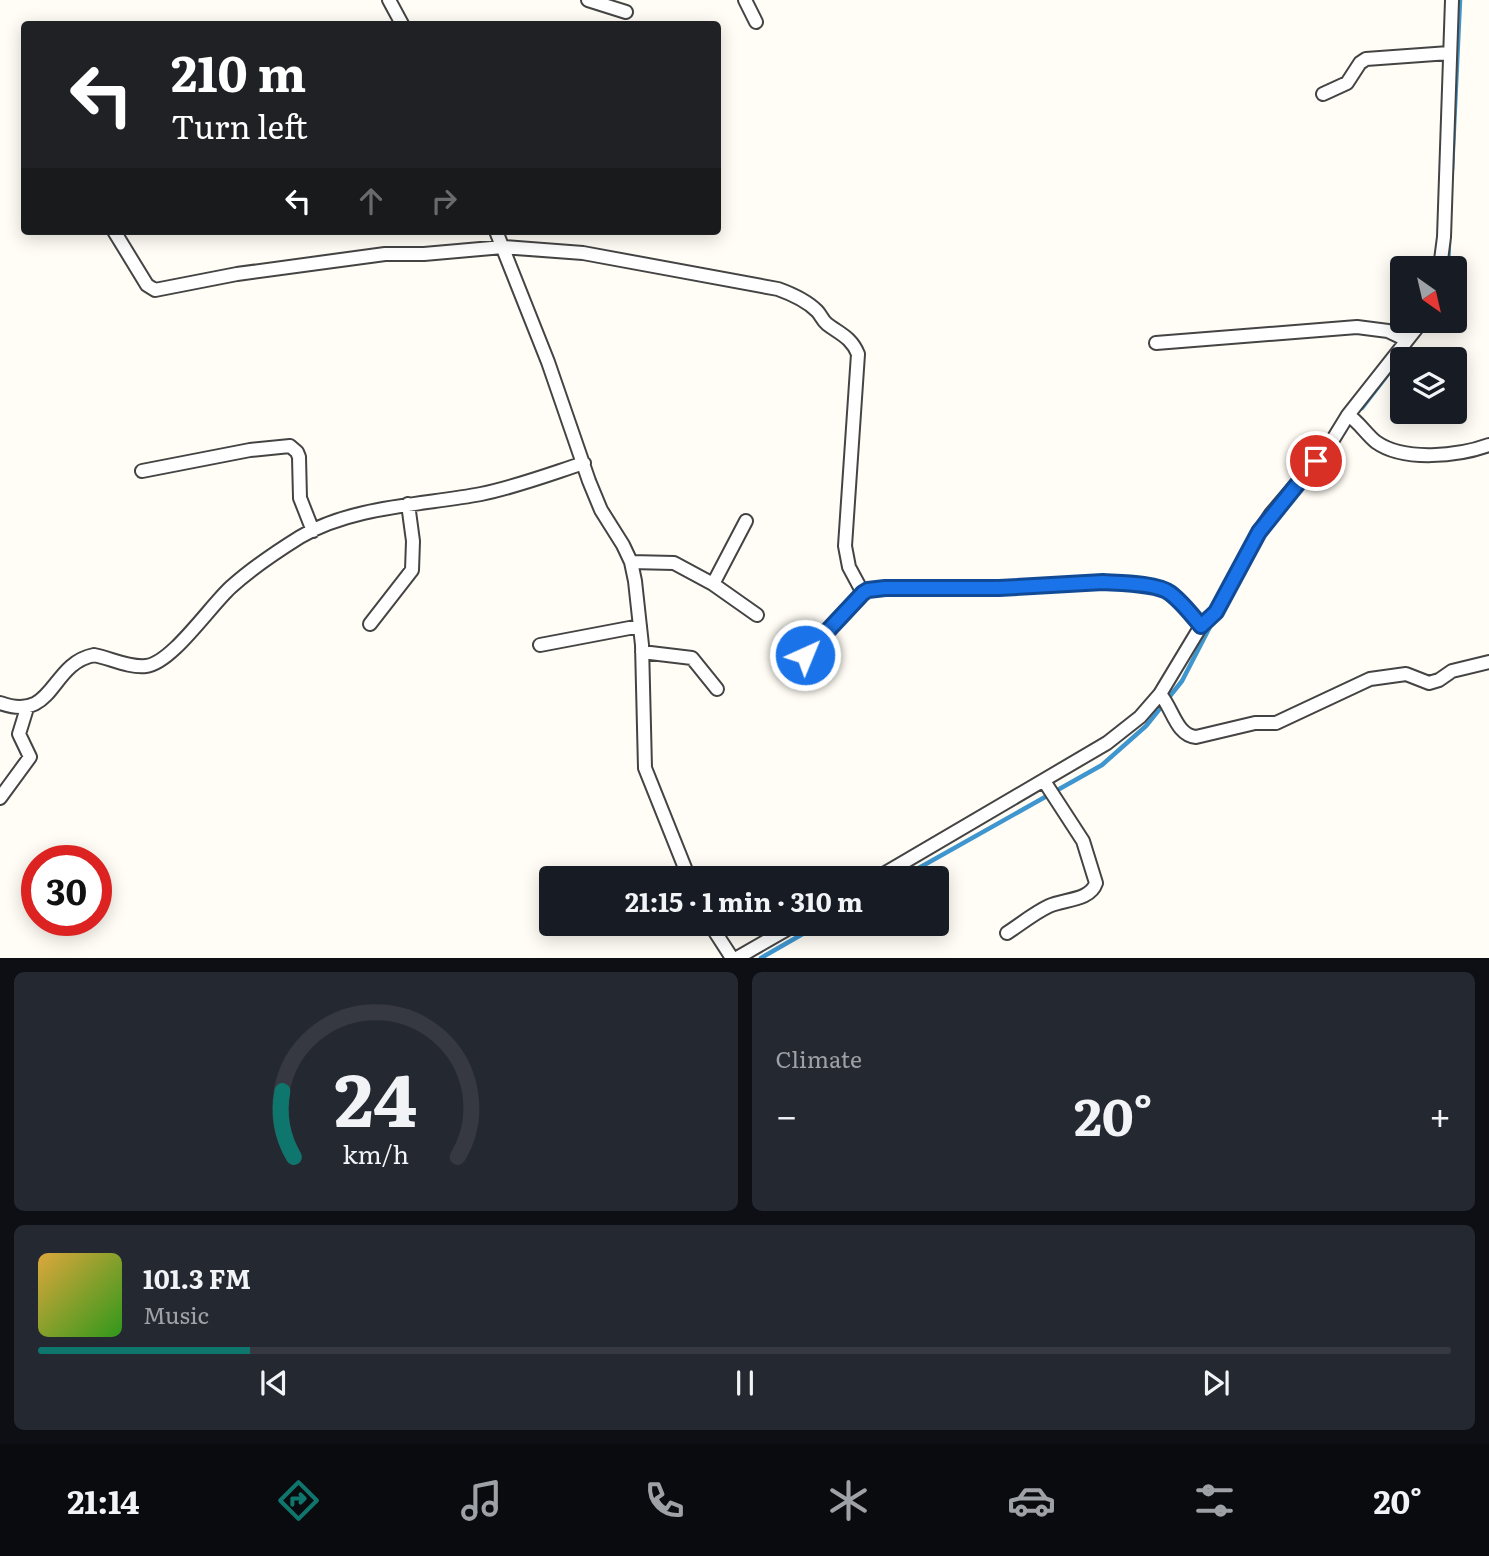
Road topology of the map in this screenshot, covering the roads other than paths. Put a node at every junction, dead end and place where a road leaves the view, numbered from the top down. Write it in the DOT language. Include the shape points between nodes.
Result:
graph roads {
  1 [pos="389,0"];
  2 [pos="588,0"];
  3 [pos="745,0"];
  4 [pos="1452,0"];
  5 [pos="626,12"];
  6 [pos="400,21"];
  7 [pos="756,22"];
  8 [pos="1449,53"];
  9 [pos="1323,94"];
  10 [pos="116,235"];
  11 [pos="498,235"];
  12 [pos="503,247"];
  13 [pos="1442,256"];
  14 [pos="1413,333"];
  15 [pos="1407,340"];
  16 [pos="1156,343"];
  17 [pos="1356,421"];
  18 [pos="1489,444"];
  19 [pos="584,463"];
  20 [pos="142,471"];
  21 [pos="408,504"];
  22 [pos="746,521"];
  23 [pos="313,531"];
  24 [pos="631,562"];
  25 [pos="713,583"];
  26 [pos="863,593"];
  27 [pos="757,615"];
  28 [pos="370,624"];
  29 [pos="640,626"];
  30 [pos="1201,626"];
  31 [pos="540,645"];
  32 [pos="642,652"];
  33 [pos="805,655"];
  34 [pos="1489,662"];
  35 [pos="717,689"];
  36 [pos="1165,701"];
  37 [pos="0,703"];
  38 [pos="27,708"];
  39 [pos="1048,786"];
  40 [pos="0,798"];
  41 [pos="684,866"];
  42 [pos="899,866"];
  43 [pos="1007,933"];
  44 [pos="718,936"];
  45 [pos="775,936"];
  46 [pos="732,957"];
  47 [pos="737,957"];
  1 -- 6 [label="street"];
  2 -- 5 [label="street"];
  3 -- 7 [label="street"];
  4 -- 8 [label="street"];
  8 -- 9 [label="street" via="1366,58 1348,83"];
  8 -- 13 [label="street"];
  10 -- 12 [label="street" via="146,285 155,290 385,254"];
  11 -- 12 [label="street"];
  12 -- 19 [label="street"];
  12 -- 26 [label="street" via="583,253 778,289 806,303 853,342 858,354 845,546 849,567"];
  14 -- 15 [label="street"];
  15 -- 16 [label="street" via="1388,331 1357,327"];
  15 -- 17 [label="street"];
  17 -- 18 [label="street" via="1376,442 1406,452 1449,455"];
  17 -- 30 [label="street" via="1329,446 1259,532 1216,612"];
  19 -- 21 [label="street" via="484,493"];
  19 -- 24 [label="street" via="601,510"];
  20 -- 23 [label="street" via="290,446 299,457 300,498"];
  21 -- 23 [label="street"];
  21 -- 28 [label="street" via="412,570"];
  22 -- 25 [label="street"];
  23 -- 38 [label="street" via="231,586 159,660 138,666 94,655 80,659 43,698"];
  24 -- 25 [label="street" via="674,563"];
  24 -- 29 [label="street"];
  25 -- 27 [label="street"];
  26 -- 30 [label="street" via="885,588 1124,584 1171,593"];
  26 -- 33 [label="street"];
  29 -- 31 [label="street"];
  29 -- 32 [label="street"];
  30 -- 36 [label="street"];
  32 -- 35 [label="street" via="692,658"];
  32 -- 41 [label="street" via="645,768"];
  34 -- 36 [label="street" via="1452,671 1429,683 1406,674 1370,679 1276,723 1255,723 1207,736 1183,733"];
  36 -- 39 [label="street"];
  37 -- 38 [label="street"];
  38 -- 40 [label="street" via="19,734 30,757"];
  39 -- 42 [label="street"];
  39 -- 43 [label="street" via="1083,841 1097,883 1086,894 1049,906"];
  44 -- 46 [label="street"];
  45 -- 47 [label="street"];
}
